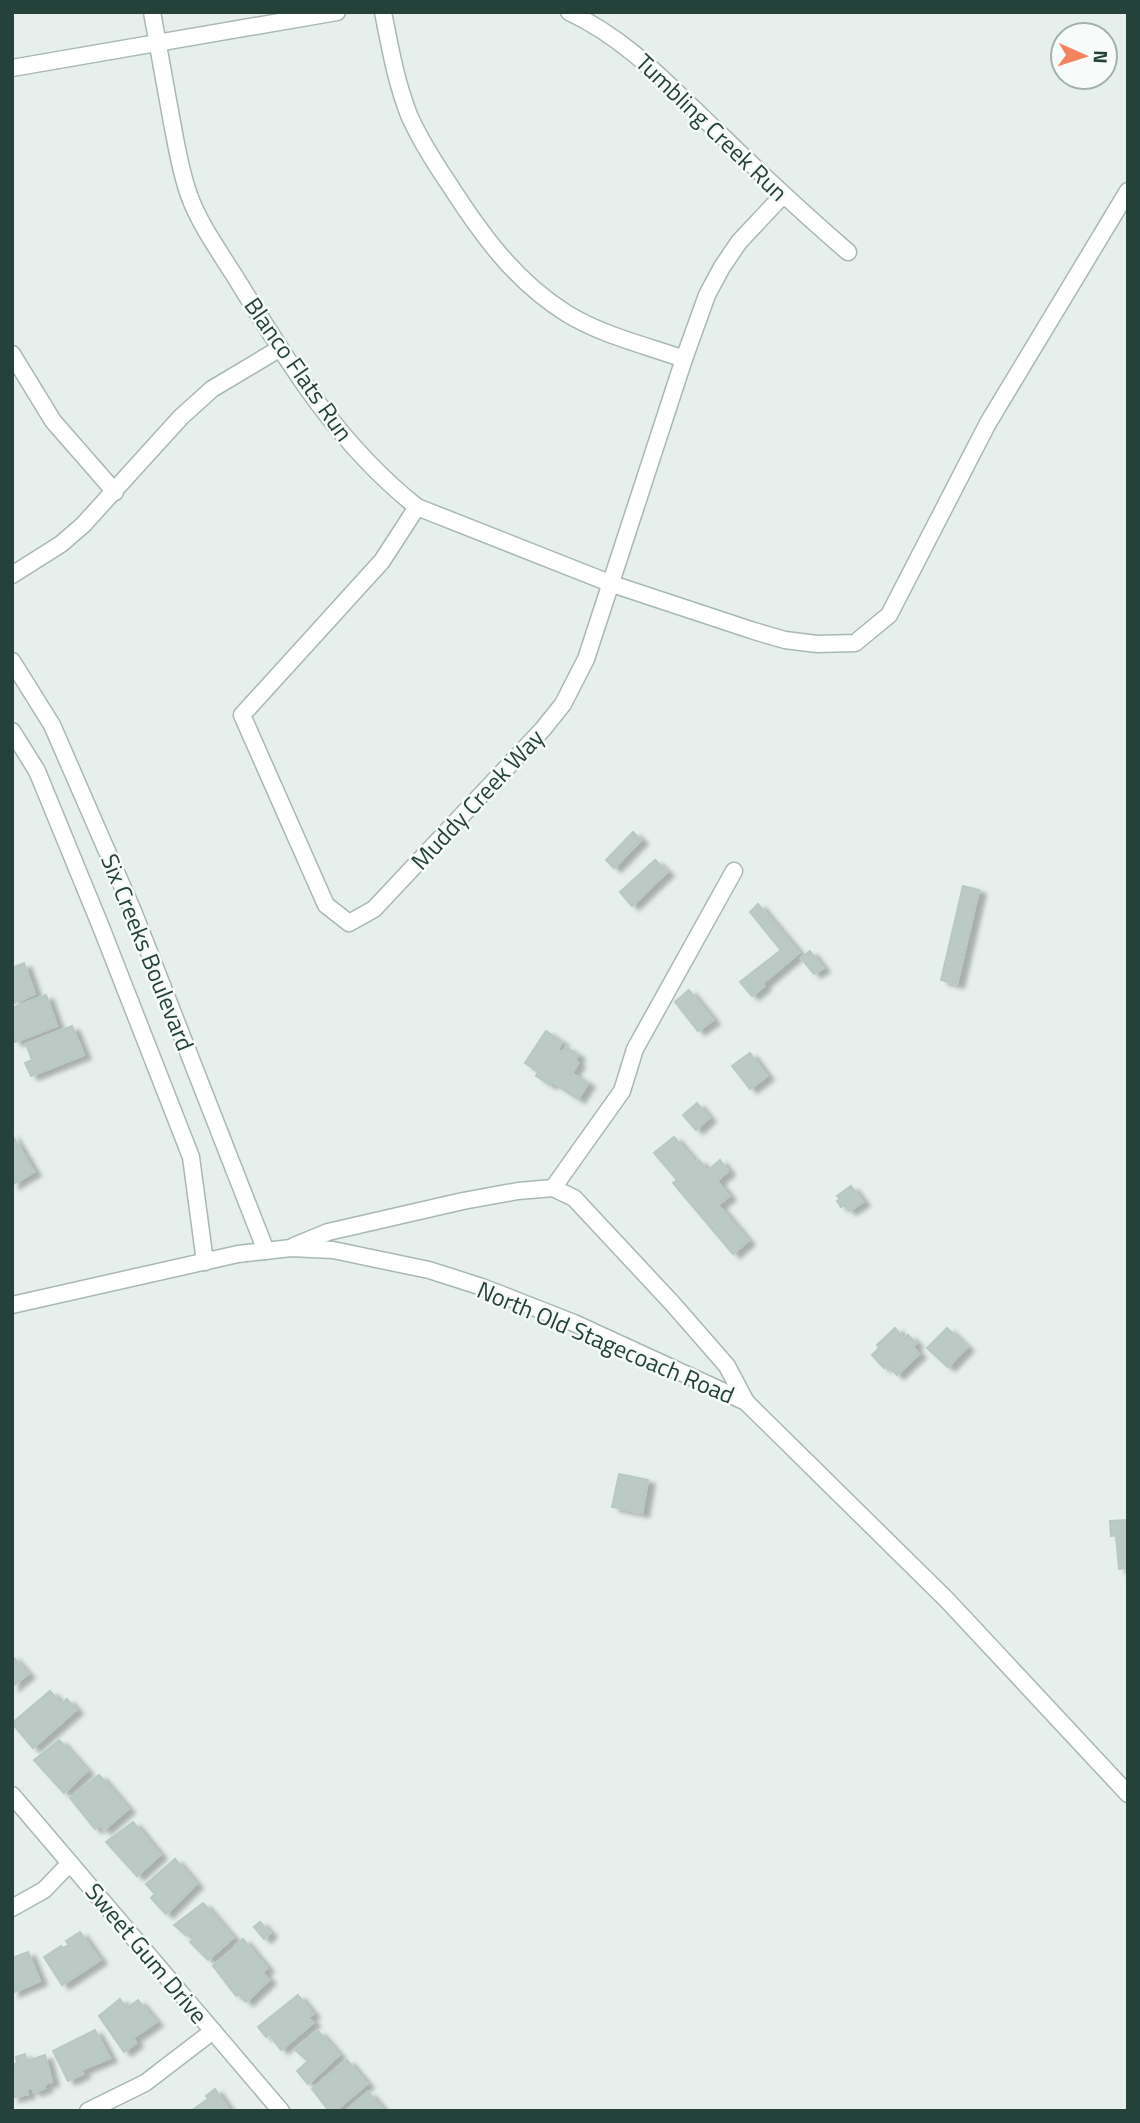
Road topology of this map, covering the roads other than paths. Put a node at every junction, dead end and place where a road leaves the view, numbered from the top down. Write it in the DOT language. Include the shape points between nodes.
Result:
graph roads {
  1 [pos="152,12"];
  2 [pos="337,12"];
  3 [pos="383,12"];
  4 [pos="569,12"];
  5 [pos="157,41"];
  6 [pos="12,68"];
  7 [pos="1128,191"];
  8 [pos="783,195"];
  9 [pos="848,252"];
  10 [pos="279,349"];
  11 [pos="12,354"];
  12 [pos="684,359"];
  13 [pos="115,492"];
  14 [pos="417,506"];
  15 [pos="12,575"];
  16 [pos="612,584"];
  17 [pos="12,661"];
  18 [pos="12,731"];
  19 [pos="734,871"];
  20 [pos="553,1188"];
  21 [pos="291,1248"];
  22 [pos="265,1251"];
  23 [pos="205,1262"];
  24 [pos="12,1305"];
  25 [pos="747,1402"];
  26 [pos="1128,1794"];
  27 [pos="12,1795"];
  28 [pos="70,1863"];
  29 [pos="12,1908"];
  30 [pos="213,2031"];
  31 [pos="88,2111"];
  32 [pos="281,2111"];
  1 -- 5 [label="street, Blanco Flats Run"];
  2 -- 5 [label="street"];
  3 -- 12 [label="street" via="400,87 425,147 503,260 533,289 583,322"];
  4 -- 8 [label="street, Tumbling Creek Run" via="637,54"];
  5 -- 6 [label="street"];
  5 -- 10 [label="street, Blanco Flats Run" via="190,198"];
  7 -- 16 [label="street, Blanco Flats Run" via="988,424 889,615 855,643 785,640"];
  8 -- 9 [label="street, Tumbling Creek Run"];
  8 -- 12 [label="street, Muddy Creek Way" via="722,267"];
  10 -- 13 [label="street" via="212,389"];
  10 -- 14 [label="street, Blanco Flats Run" via="341,435"];
  11 -- 13 [label="street" via="53,421"];
  12 -- 16 [label="street, Muddy Creek Way"];
  13 -- 15 [label="street" via="61,544"];
  14 -- 16 [label="street, Blanco Flats Run"];
  14 -- 16 [label="street, Muddy Creek Way" via="382,561 242,715 326,905 349,923 374,909 563,704 586,659"];
  17 -- 22 [label="street, Six Creeks Boulevard" via="57,735 133,911"];
  18 -- 23 [label="street, Six Creeks Boulevard" via="37,771 191,1157"];
  19 -- 20 [label="street" via="635,1049 622,1091"];
  20 -- 21 [label="street" via="463,1200 328,1232"];
  20 -- 25 [label="street" via="574,1198 672,1303 727,1366"];
  21 -- 22 [label="street, North Old Stagecoach Road"];
  21 -- 25 [label="street, North Old Stagecoach Road" via="333,1250 429,1270 482,1287 574,1323"];
  22 -- 23 [label="street, North Old Stagecoach Road"];
  23 -- 24 [label="street, North Old Stagecoach Road"];
  25 -- 26 [label="street, North Old Stagecoach Road" via="947,1600"];
  27 -- 28 [label="street, Sweet Gum Drive"];
  28 -- 29 [label="street" via="44,1890"];
  28 -- 30 [label="street, Sweet Gum Drive"];
  30 -- 31 [label="street" via="145,2083"];
  30 -- 32 [label="street, Sweet Gum Drive"];
}
